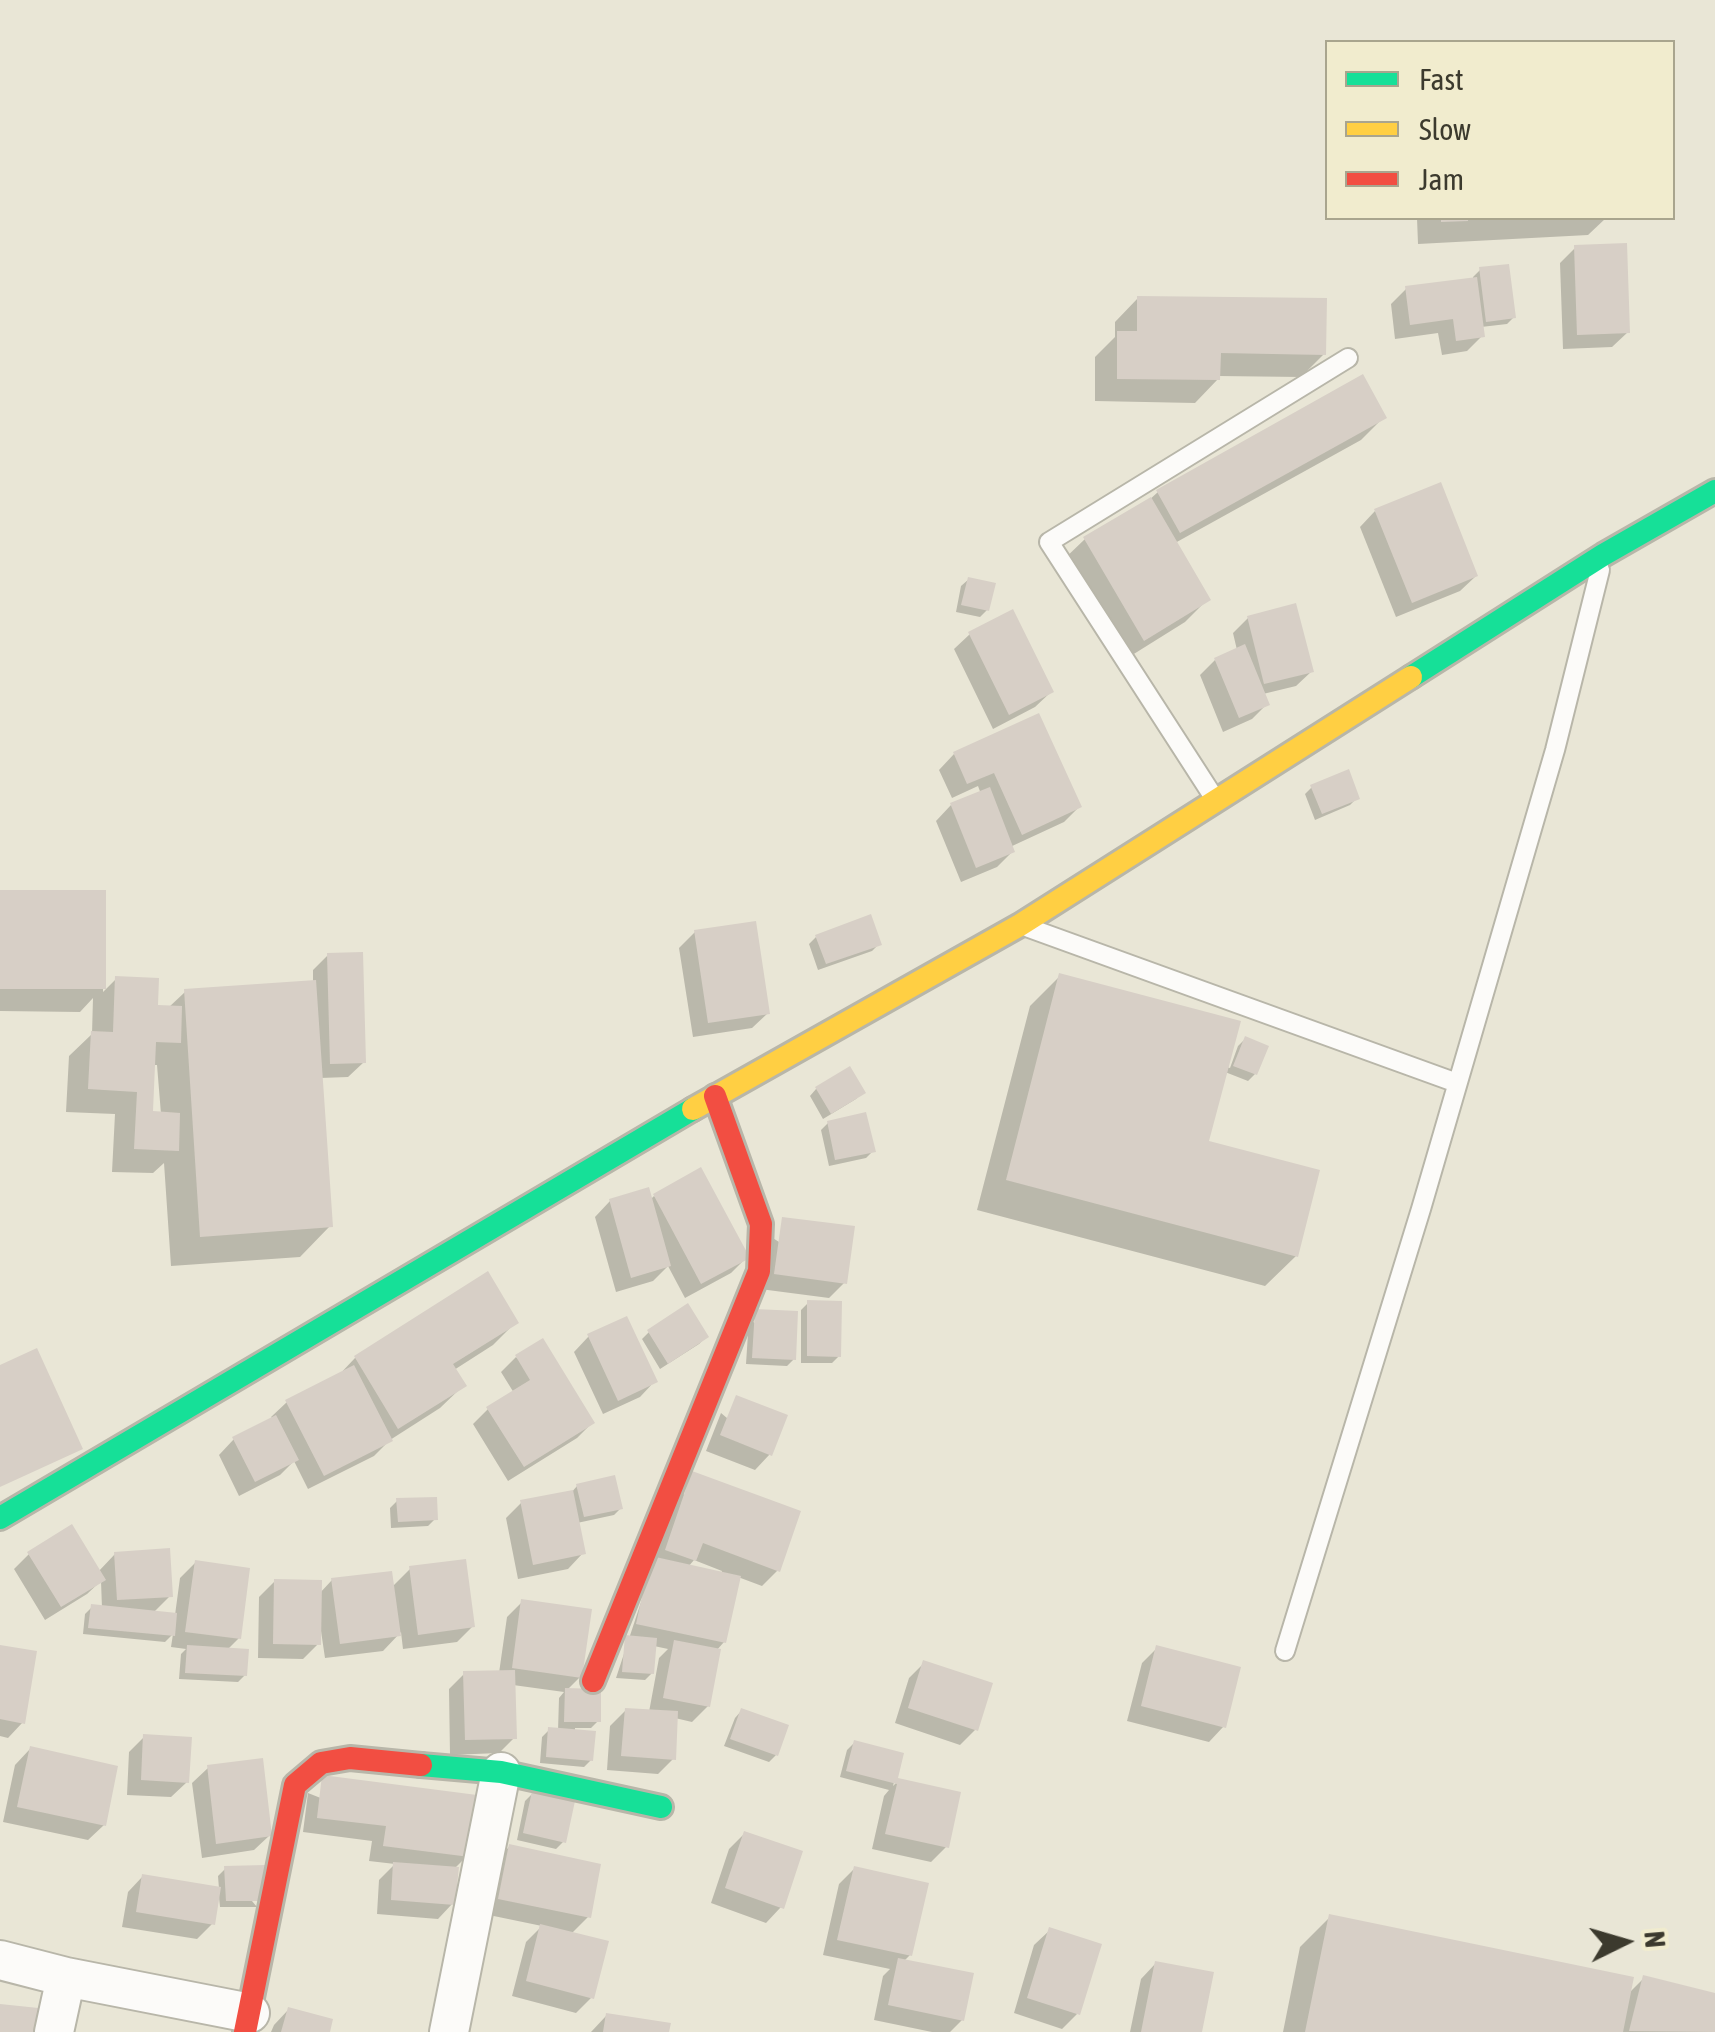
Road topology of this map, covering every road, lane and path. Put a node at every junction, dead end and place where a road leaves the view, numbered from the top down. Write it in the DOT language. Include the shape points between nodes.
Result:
graph roads {
  1 [pos="1348,358"];
  2 [pos="1715,492"];
  3 [pos="1603,555"];
  4 [pos="1216,800"];
  5 [pos="1020,925"];
  6 [pos="1457,1083"];
  7 [pos="715,1096"];
  8 [pos="0,1518"];
  9 [pos="1285,1650"];
  10 [pos="594,1681"];
  11 [pos="501,1772"];
  12 [pos="660,1807"];
  13 [pos="0,1960"];
  14 [pos="66,1977"];
  15 [pos="247,2022"];
  16 [pos="54,2032"];
  17 [pos="448,2032"];
  1 -- 4 [label="lane" via="1050,542"];
  2 -- 3 [label="main road"];
  3 -- 4 [label="main road"];
  3 -- 6 [label="lane" via="1555,750"];
  4 -- 5 [label="main road"];
  5 -- 6 [label="lane"];
  5 -- 7 [label="main road"];
  6 -- 9 [label="lane"];
  7 -- 8 [label="main road"];
  7 -- 10 [label="main road" via="761,1224 759,1271"];
  11 -- 12 [label="main road"];
  11 -- 15 [label="main road" via="350,1758 321,1763 295,1785"];
  11 -- 17 [label="street"];
  13 -- 14 [label="street"];
  14 -- 15 [label="street"];
  14 -- 16 [label="street"];
}
